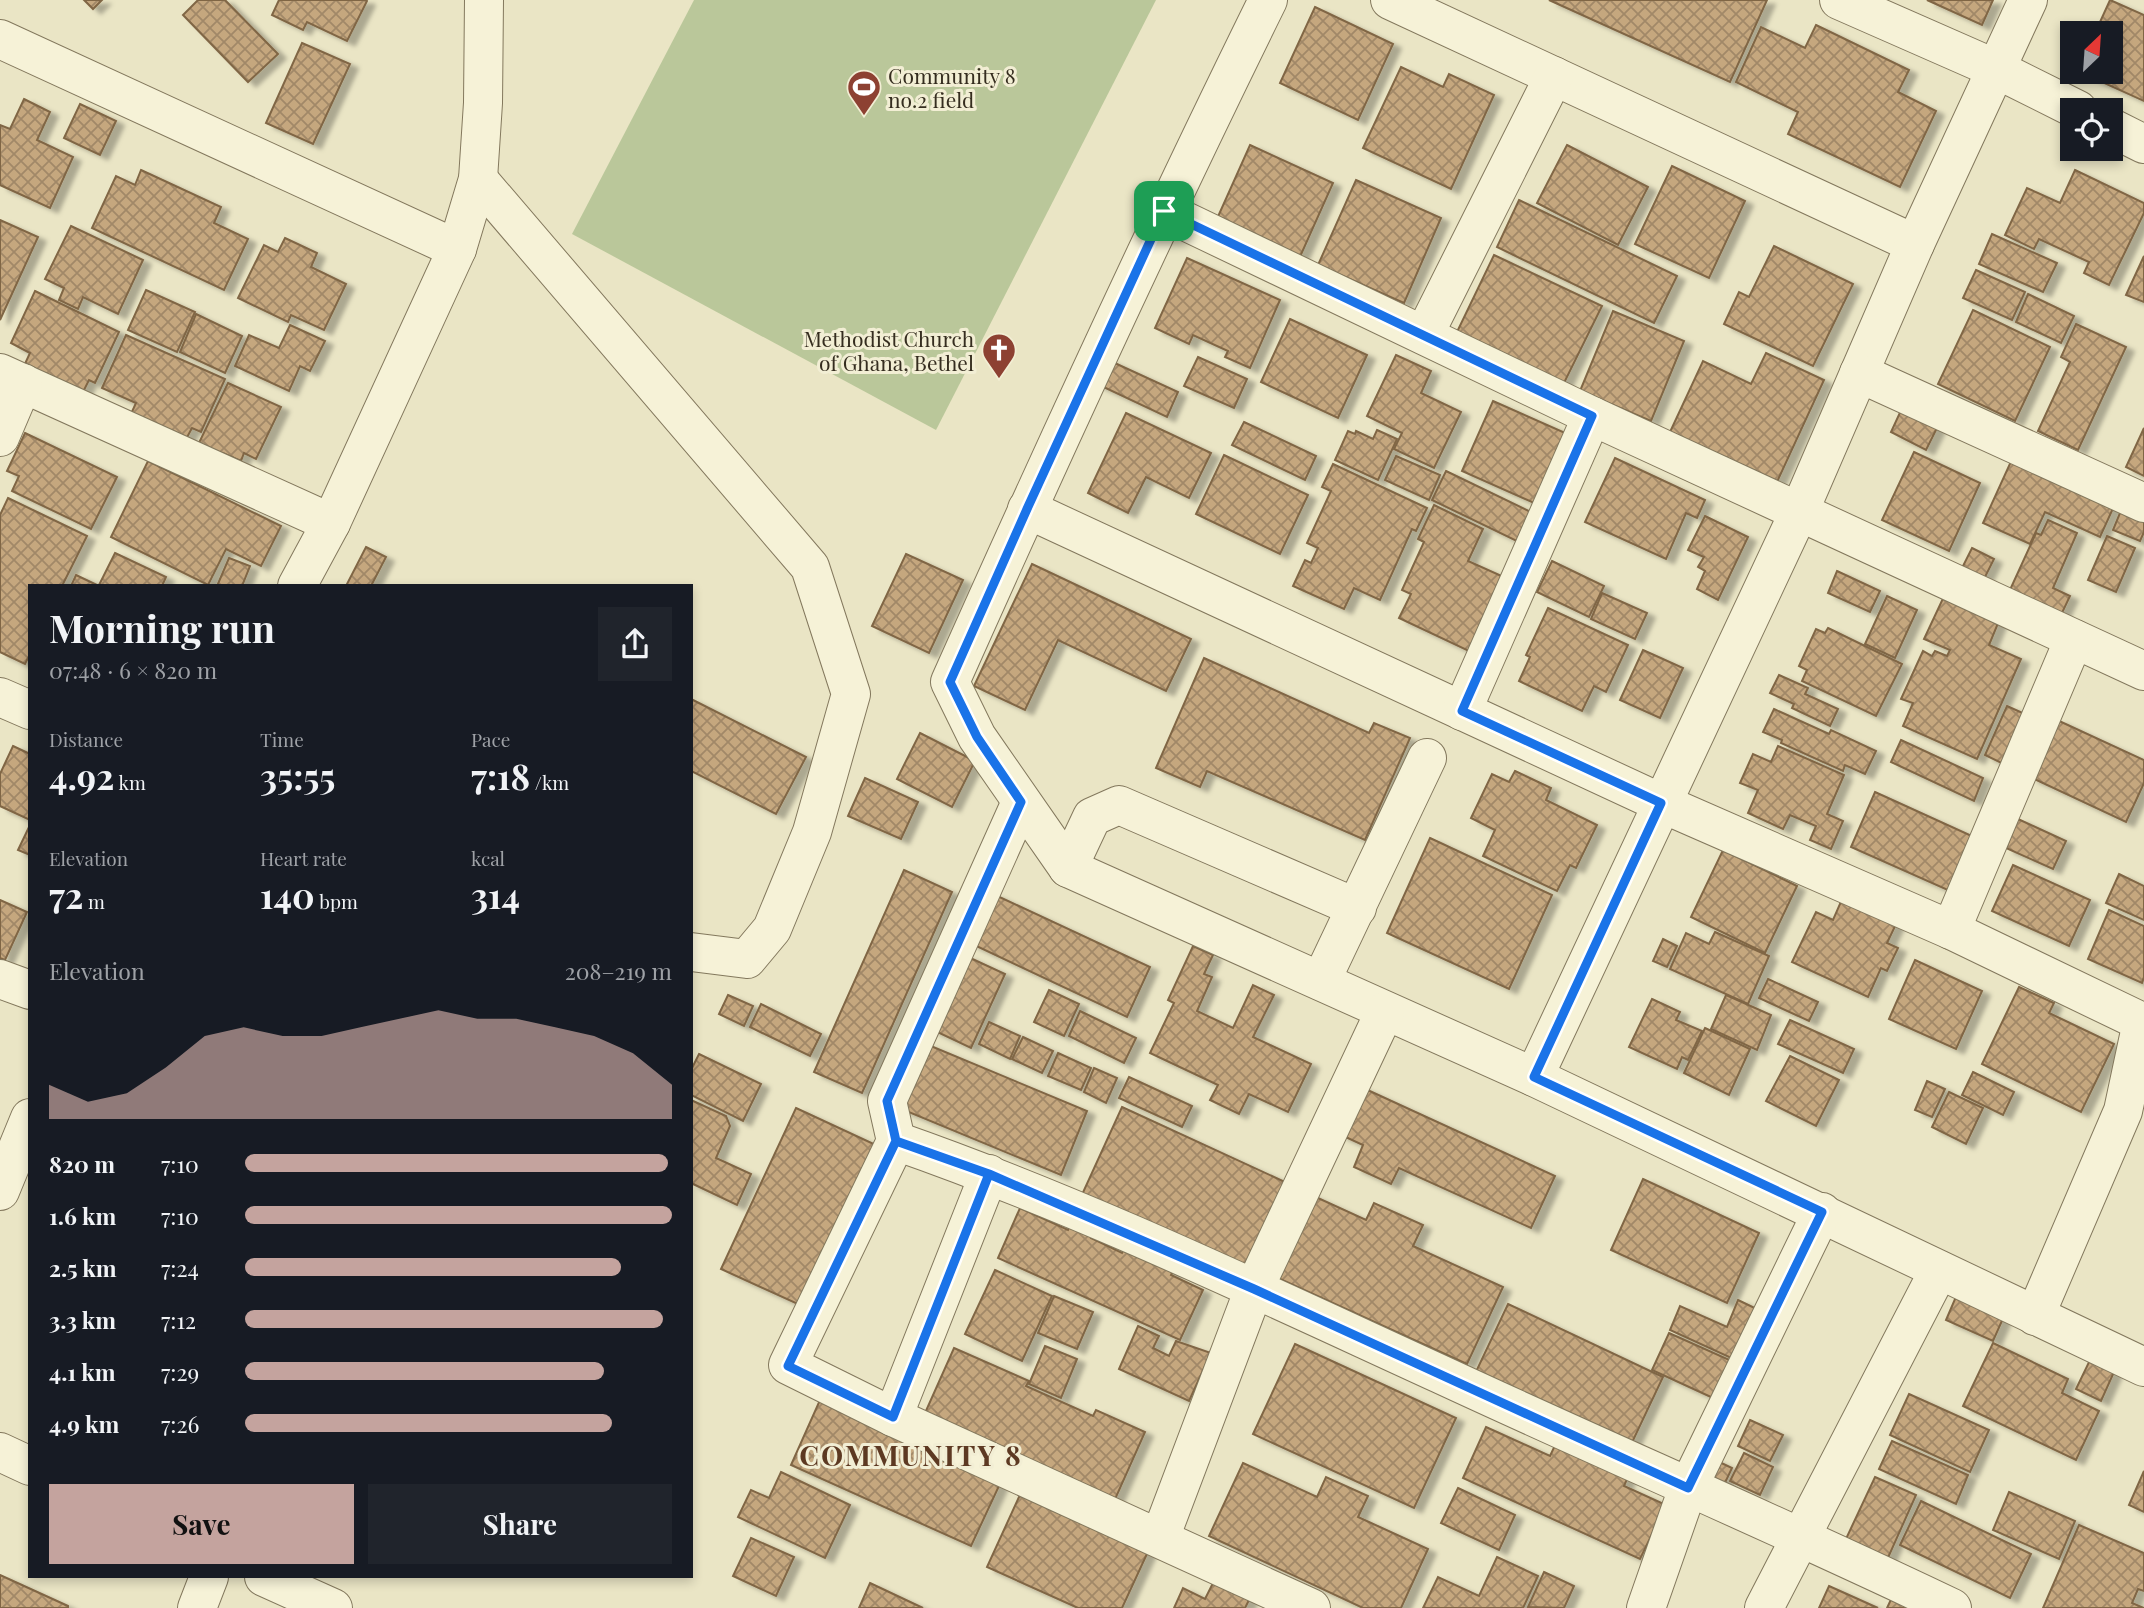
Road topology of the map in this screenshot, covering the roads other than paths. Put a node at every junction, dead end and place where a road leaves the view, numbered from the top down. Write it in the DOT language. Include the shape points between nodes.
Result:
graph roads {
  1 [pos="484,0"];
  2 [pos="1268,0"];
  3 [pos="1390,0"];
  4 [pos="1839,0"];
  5 [pos="2028,0"];
  6 [pos="0,39"];
  7 [pos="1996,69"];
  8 [pos="1554,76"];
  9 [pos="2060,101"];
  10 [pos="2123,134"];
  11 [pos="2144,144"];
  12 [pos="478,179"];
  13 [pos="1164,211"];
  14 [pos="1915,244"];
  15 [pos="457,249"];
  16 [pos="1424,335"];
  17 [pos="1859,373"];
  18 [pos="12,378"];
  19 [pos="1592,416"];
  20 [pos="0,437"];
  21 [pos="2144,503"];
  22 [pos="1027,509"];
  23 [pos="1799,512"];
  24 [pos="331,523"];
  25 [pos="298,584"];
  26 [pos="2074,639"];
  27 [pos="2144,671"];
  28 [pos="0,697"];
  29 [pos="28,709"];
  30 [pos="1462,711"];
  31 [pos="1427,758"];
  32 [pos="1021,802"];
  33 [pos="1661,803"];
  34 [pos="1068,868"];
  35 [pos="1357,908"];
  36 [pos="1951,930"];
  37 [pos="693,952"];
  38 [pos="0,979"];
  39 [pos="1321,981"];
  40 [pos="28,989"];
  41 [pos="1385,1011"];
  42 [pos="2143,1023"];
  43 [pos="1534,1077"];
  44 [pos="28,1125"];
  45 [pos="896,1141"];
  46 [pos="989,1174"];
  47 [pos="12,1183"];
  48 [pos="1822,1212"];
  49 [pos="1939,1270"];
  50 [pos="1254,1289"];
  51 [pos="2035,1316"];
  52 [pos="2144,1367"];
  53 [pos="893,1417"];
  54 [pos="0,1452"];
  55 [pos="28,1465"];
  56 [pos="1688,1488"];
  57 [pos="1800,1536"];
  58 [pos="1160,1538"];
  59 [pos="209,1578"];
  60 [pos="266,1578"];
  61 [pos="197,1608"];
  62 [pos="333,1608"];
  63 [pos="1311,1608"];
  64 [pos="1646,1608"];
  65 [pos="1764,1608"];
  66 [pos="1952,1608"];
  1 -- 12 [label="street"];
  2 -- 13 [label="street"];
  3 -- 8 [label="street"];
  4 -- 7 [label="street"];
  5 -- 7 [label="street"];
  6 -- 15 [label="street"];
  7 -- 9 [label="street"];
  7 -- 14 [label="street"];
  8 -- 14 [label="street"];
  8 -- 16 [label="street"];
  10 -- 11 [label="street"];
  12 -- 15 [label="street"];
  12 -- 37 [label="street" via="810,567 851,694 811,832 772,929 747,959"];
  13 -- 16 [label="street"];
  13 -- 22 [label="street"];
  14 -- 17 [label="street"];
  15 -- 24 [label="street"];
  16 -- 19 [label="street"];
  17 -- 21 [label="street"];
  17 -- 23 [label="street"];
  18 -- 20 [label="street"];
  18 -- 24 [label="street"];
  19 -- 23 [label="street"];
  19 -- 30 [label="street"];
  22 -- 30 [label="street"];
  22 -- 32 [label="street" via="950,682 977,737"];
  23 -- 26 [label="street"];
  23 -- 33 [label="street"];
  24 -- 25 [label="street"];
  26 -- 27 [label="street"];
  26 -- 36 [label="street"];
  28 -- 29 [label="street"];
  30 -- 33 [label="street"];
  31 -- 35 [label="street"];
  32 -- 34 [label="street"];
  32 -- 45 [label="street" via="887,1101"];
  33 -- 36 [label="street"];
  33 -- 43 [label="street"];
  34 -- 35 [label="street" via="1092,817 1119,805"];
  34 -- 39 [label="street"];
  35 -- 39 [label="street"];
  36 -- 42 [label="street"];
  38 -- 40 [label="street"];
  39 -- 41 [label="street"];
  41 -- 43 [label="street"];
  41 -- 50 [label="street"];
  42 -- 51 [label="street" via="2123,1111"];
  43 -- 48 [label="street"];
  44 -- 47 [label="street"];
  45 -- 46 [label="street"];
  45 -- 53 [label="street" via="788,1366"];
  46 -- 50 [label="street"];
  46 -- 53 [label="street"];
  48 -- 49 [label="street"];
  48 -- 56 [label="street"];
  49 -- 51 [label="street"];
  49 -- 57 [label="street"];
  50 -- 56 [label="street"];
  50 -- 58 [label="street"];
  51 -- 52 [label="street"];
  53 -- 58 [label="street"];
  54 -- 55 [label="street"];
  56 -- 57 [label="street"];
  56 -- 64 [label="street"];
  57 -- 65 [label="street"];
  57 -- 66 [label="street"];
  58 -- 63 [label="street"];
  59 -- 61 [label="street"];
  60 -- 62 [label="street"];
}
